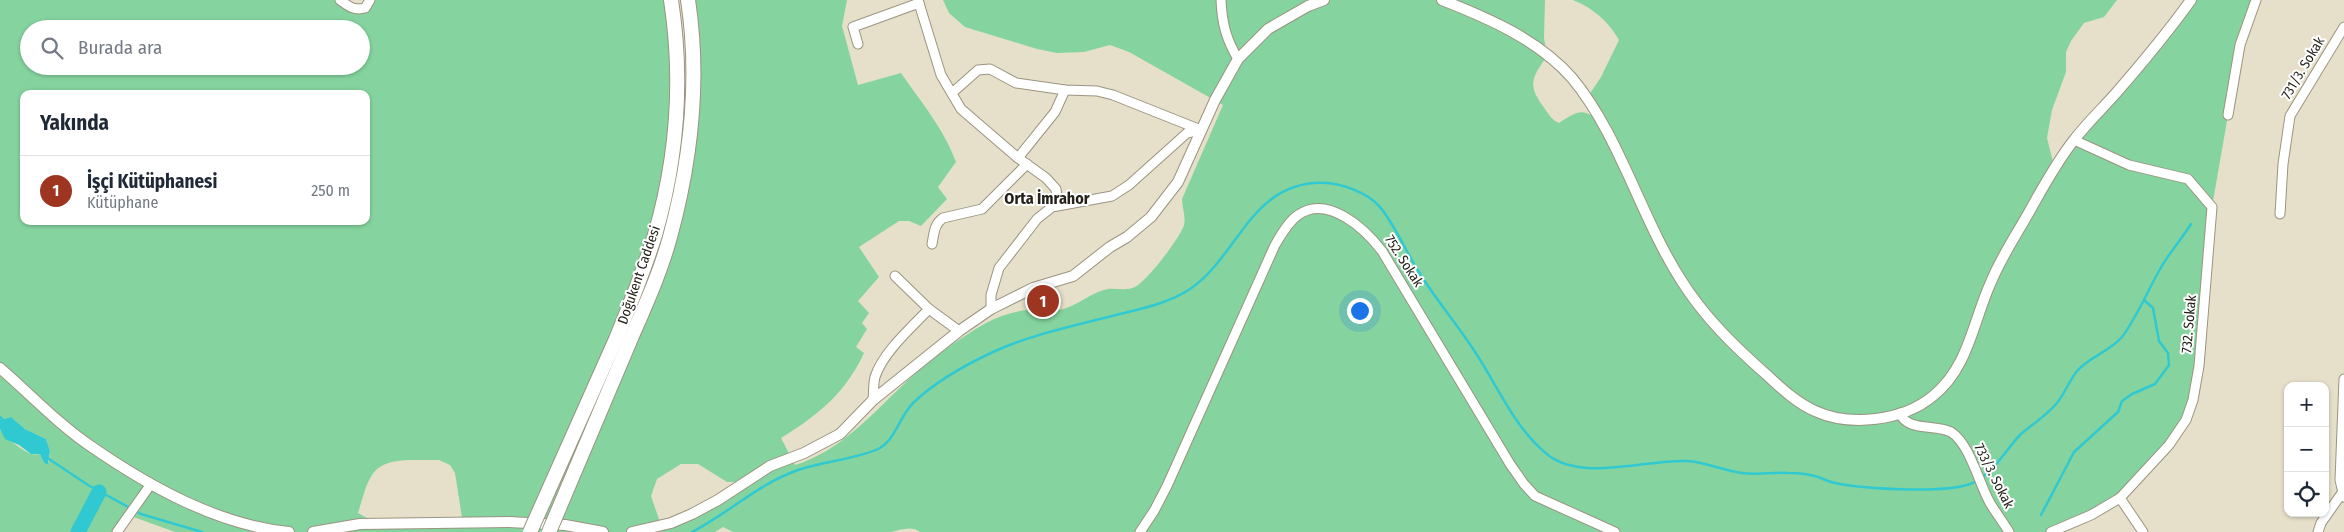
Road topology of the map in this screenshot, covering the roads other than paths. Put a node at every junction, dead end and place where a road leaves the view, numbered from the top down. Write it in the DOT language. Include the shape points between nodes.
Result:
graph roads {
  1 [pos="340,0"];
  2 [pos="370,0"];
  3 [pos="671,0"];
  4 [pos="688,0"];
  5 [pos="1221,0"];
  6 [pos="1324,0"];
  7 [pos="1442,0"];
  8 [pos="2191,0"];
  9 [pos="2256,0"];
  10 [pos="918,2"];
  11 [pos="2344,28"];
  12 [pos="858,44"];
  13 [pos="1238,59"];
  14 [pos="1066,90"];
  15 [pos="952,93"];
  16 [pos="2228,115"];
  17 [pos="1201,130"];
  18 [pos="2074,140"];
  19 [pos="1018,158"];
  20 [pos="1027,164"];
  21 [pos="1058,205"];
  22 [pos="2280,214"];
  23 [pos="932,244"];
  24 [pos="895,276"];
  25 [pos="929,309"];
  26 [pos="991,309"];
  27 [pos="959,331"];
  28 [pos="623,341"];
  29 [pos="0,368"];
  30 [pos="2344,379"];
  31 [pos="873,400"];
  32 [pos="1900,413"];
  33 [pos="151,484"];
  34 [pos="2343,495"];
  35 [pos="2120,498"];
  36 [pos="117,532"];
  37 [pos="289,532"];
  38 [pos="313,532"];
  39 [pos="530,532"];
  40 [pos="549,532"];
  41 [pos="603,532"];
  42 [pos="632,532"];
  43 [pos="1140,532"];
  44 [pos="1615,532"];
  45 [pos="2009,532"];
  46 [pos="2050,532"];
  47 [pos="2142,532"];
  48 [pos="2318,532"];
  1 -- 2 [label="street" via="358,10 365,8"];
  3 -- 28 [label="main road, Doğukent Caddesi" via="678,84 673,142 655,234"];
  4 -- 28 [label="main road, Doğukent Caddesi" via="694,84 690,136 670,238 654,283"];
  5 -- 13 [label="street" via="1223,29"];
  6 -- 13 [label="street" via="1268,29"];
  7 -- 32 [label="street" via="1500,24 1557,63 1572,78 1602,124 1644,214 1680,280 1722,334 1756,366 1815,411 1849,419"];
  8 -- 18 [label="street" via="2135,71"];
  9 -- 16 [label="street" via="2240,46"];
  10 -- 12 [label="street" via="854,27"];
  10 -- 15 [label="street" via="941,74"];
  11 -- 22 [label="street, 731/3. Sokak" via="2290,116"];
  13 -- 17 [label="street"];
  14 -- 15 [label="street" via="1016,83 983,68"];
  14 -- 17 [label="street" via="1081,89 1112,96"];
  14 -- 19 [label="street" via="1055,112"];
  15 -- 19 [label="street" via="961,109"];
  17 -- 21 [label="street" via="1186,133 1129,185 1112,196"];
  17 -- 26 [label="street" via="1178,182 1151,217 1073,276 1033,288"];
  18 -- 32 [label="street" via="2000,261 1968,348 1957,368 1934,396"];
  18 -- 35 [label="street, 732. Sokak" via="2129,165 2188,179 2212,207 2199,366 2191,409 2169,445"];
  19 -- 20 [label="street"];
  20 -- 21 [label="street" via="1056,189"];
  20 -- 23 [label="street" via="982,209 938,221"];
  21 -- 26 [label="street" via="1037,219 999,268 991,295"];
  24 -- 25 [label="street"];
  25 -- 27 [label="street"];
  25 -- 31 [label="street" via="886,358 876,376"];
  26 -- 27 [label="street"];
  27 -- 31 [label="street"];
  28 -- 39 [label="main road, Doğukent Caddesi, bridge"];
  28 -- 40 [label="main road, Doğukent Caddesi, bridge"];
  29 -- 33 [label="street" via="91,447"];
  30 -- 34 [label="street" via="2340,480"];
  31 -- 42 [label="street" via="840,434 823,444 770,466 692,514 671,523"];
  32 -- 45 [label="street, 733/3. Sokak" via="1910,424 1939,428 1952,433 1960,441 1990,502"];
  33 -- 36 [label="street"];
  33 -- 37 [label="street" via="231,520"];
  34 -- 48 [label="street" via="2321,523"];
  35 -- 46 [label="street, 732. Sokak" via="2091,515"];
  35 -- 47 [label="street"];
  38 -- 41 [label="street" via="369,524 509,522 565,525"];
  43 -- 44 [label="street, 752. Sokak" via="1167,486 1275,246 1297,215 1314,209 1331,211 1349,219 1362,228 1382,251 1510,464 1531,493"];
}
